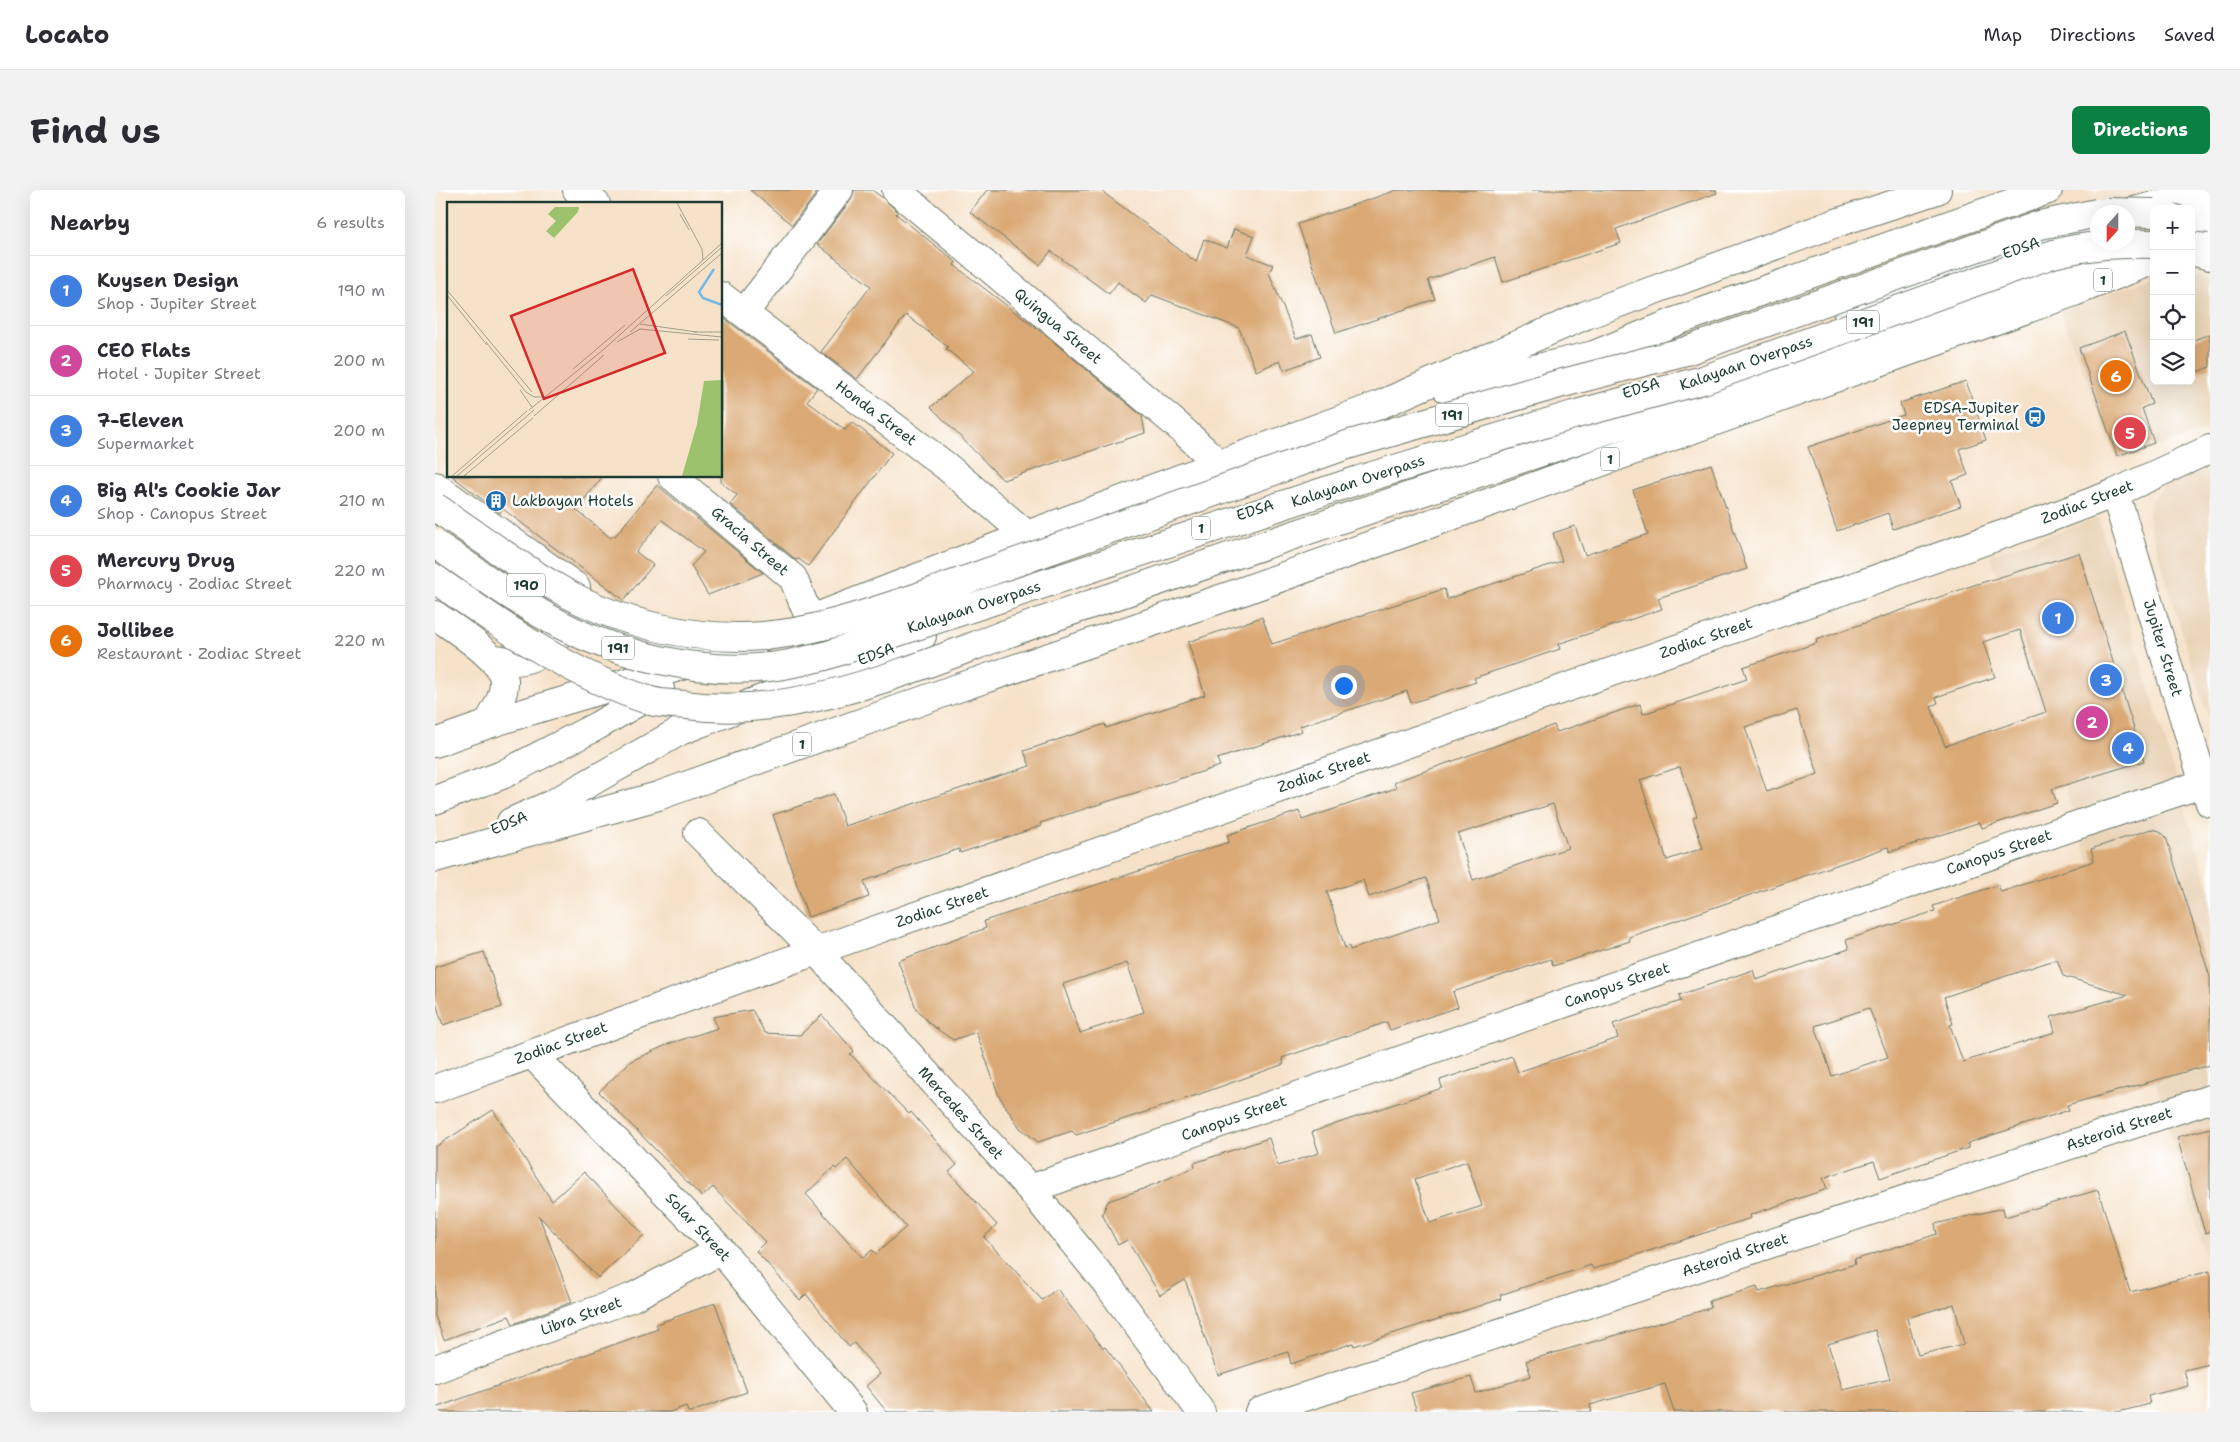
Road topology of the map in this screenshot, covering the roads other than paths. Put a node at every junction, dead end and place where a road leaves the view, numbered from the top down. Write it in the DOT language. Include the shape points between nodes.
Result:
graph roads {
  1 [pos="577,190"];
  2 [pos="839,190"];
  3 [pos="896,190"];
  4 [pos="1937,190"];
  5 [pos="2049,190"];
  6 [pos="2180,190"];
  7 [pos="2210,190"];
  8 [pos="2210,200"];
  9 [pos="593,202"];
  10 [pos="2135,211"];
  11 [pos="2135,213"];
  12 [pos="2150,213"];
  13 [pos="2090,214"];
  14 [pos="2210,215"];
  15 [pos="2195,217"];
  16 [pos="2210,219"];
  17 [pos="2195,221"];
  18 [pos="2090,225"];
  19 [pos="2210,237"];
  20 [pos="2150,238"];
  21 [pos="2195,243"];
  22 [pos="2150,244"];
  23 [pos="2195,251"];
  24 [pos="2210,255"];
  25 [pos="2150,262"];
  26 [pos="723,297"];
  27 [pos="744,313"];
  28 [pos="1377,406"];
  29 [pos="2210,449"];
  30 [pos="1218,463"];
  31 [pos="674,478"];
  32 [pos="439,489"];
  33 [pos="2115,493"];
  34 [pos="435,522"];
  35 [pos="1027,535"];
  36 [pos="435,544"];
  37 [pos="507,572"];
  38 [pos="435,579"];
  39 [pos="569,582"];
  40 [pos="569,612"];
  41 [pos="435,615"];
  42 [pos="809,619"];
  43 [pos="461,634"];
  44 [pos="652,644"];
  45 [pos="718,655"];
  46 [pos="491,658"];
  47 [pos="488,723"];
  48 [pos="435,743"];
  49 [pos="2207,793"];
  50 [pos="435,800"];
  51 [pos="698,833"];
  52 [pos="435,857"];
  53 [pos="816,951"];
  54 [pos="532,1054"];
  55 [pos="435,1089"];
  56 [pos="2210,1099"];
  57 [pos="1030,1189"];
  58 [pos="721,1250"];
  59 [pos="435,1369"];
  60 [pos="853,1412"];
  61 [pos="1201,1412"];
  62 [pos="1259,1412"];
  1 -- 9 [label="main road"];
  2 -- 27 [label="main road"];
  3 -- 30 [label="main road, Quingua Street"];
  4 -- 28 [label="main road" via="1836,223 1586,315"];
  5 -- 28 [label="main road" via="1686,318 1594,354"];
  6 -- 8 [label="main road, bridge"];
  7 -- 10 [label="main road"];
  11 -- 12 [label="main road, bridge"];
  13 -- 32 [label="main road, Kalayaan Overpass / 191, bridge" via="2040,225 1686,351 1347,445 918,597 809,628 765,636 696,634 641,623 591,605 558,589"];
  14 -- 17 [label="main road"];
  15 -- 16 [label="main road, bridge"];
  18 -- 52 [label="main road, EDSA / 1" via="2000,255 1733,359 1211,524 680,730 552,804"];
  19 -- 21 [label="main road"];
  20 -- 38 [label="main road, bridge" via="1749,382 1221,558 913,668 807,698 752,707 702,708 653,701 572,667 522,640"];
  22 -- 36 [label="main road, Kalayaan Overpass / 191, bridge" via="2073,248 1703,380 1573,415 1368,477 825,656 769,667 693,666 664,661 590,638 550,619"];
  23 -- 24 [label="main road"];
  25 -- 52 [label="main road, 1" via="2074,292 1232,595 946,692 667,792"];
  26 -- 27 [label="main road, Honda Street"];
  27 -- 35 [label="main road, Honda Street" via="946,466"];
  28 -- 30 [label="main road"];
  29 -- 33 [label="main road, Zodiac Street"];
  30 -- 35 [label="main road"];
  31 -- 42 [label="main road, Gracia Street" via="793,578"];
  32 -- 39 [label="main road"];
  33 -- 49 [label="main road, Jupiter Street"];
  33 -- 53 [label="main road, Zodiac Street"];
  34 -- 37 [label="main road, 190"];
  35 -- 42 [label="main road"];
  37 -- 40 [label="main road, 190"];
  37 -- 43 [label="main road" via="513,596 505,618 499,626 481,634"];
  39 -- 40 [label="main road"];
  39 -- 44 [label="main road"];
  40 -- 44 [label="main road, 190" via="596,626"];
  40 -- 46 [label="main road" via="560,634 539,653 522,660"];
  41 -- 43 [label="main road"];
  42 -- 45 [label="main road"];
  43 -- 46 [label="main road"];
  44 -- 45 [label="main road, 190" via="678,651"];
  45 -- 47 [label="main road"];
  45 -- 50 [label="main road" via="597,726 502,775"];
  46 -- 47 [label="main road" via="504,680 501,697"];
  47 -- 48 [label="main road"];
  49 -- 57 [label="main road, Canopus Street" via="2089,821"];
  51 -- 53 [label="main road, Mercedes Street"];
  53 -- 54 [label="main road, Zodiac Street"];
  53 -- 57 [label="main road, Mercedes Street"];
  54 -- 55 [label="main road, Zodiac Street"];
  54 -- 58 [label="main road, Solar Street"];
  56 -- 62 [label="main road, Asteroid Street"];
  57 -- 61 [label="main road, Mercedes Street" via="1108,1286"];
  58 -- 59 [label="main road, Libra Street" via="633,1297"];
  58 -- 60 [label="main road, Solar Street"];
}
